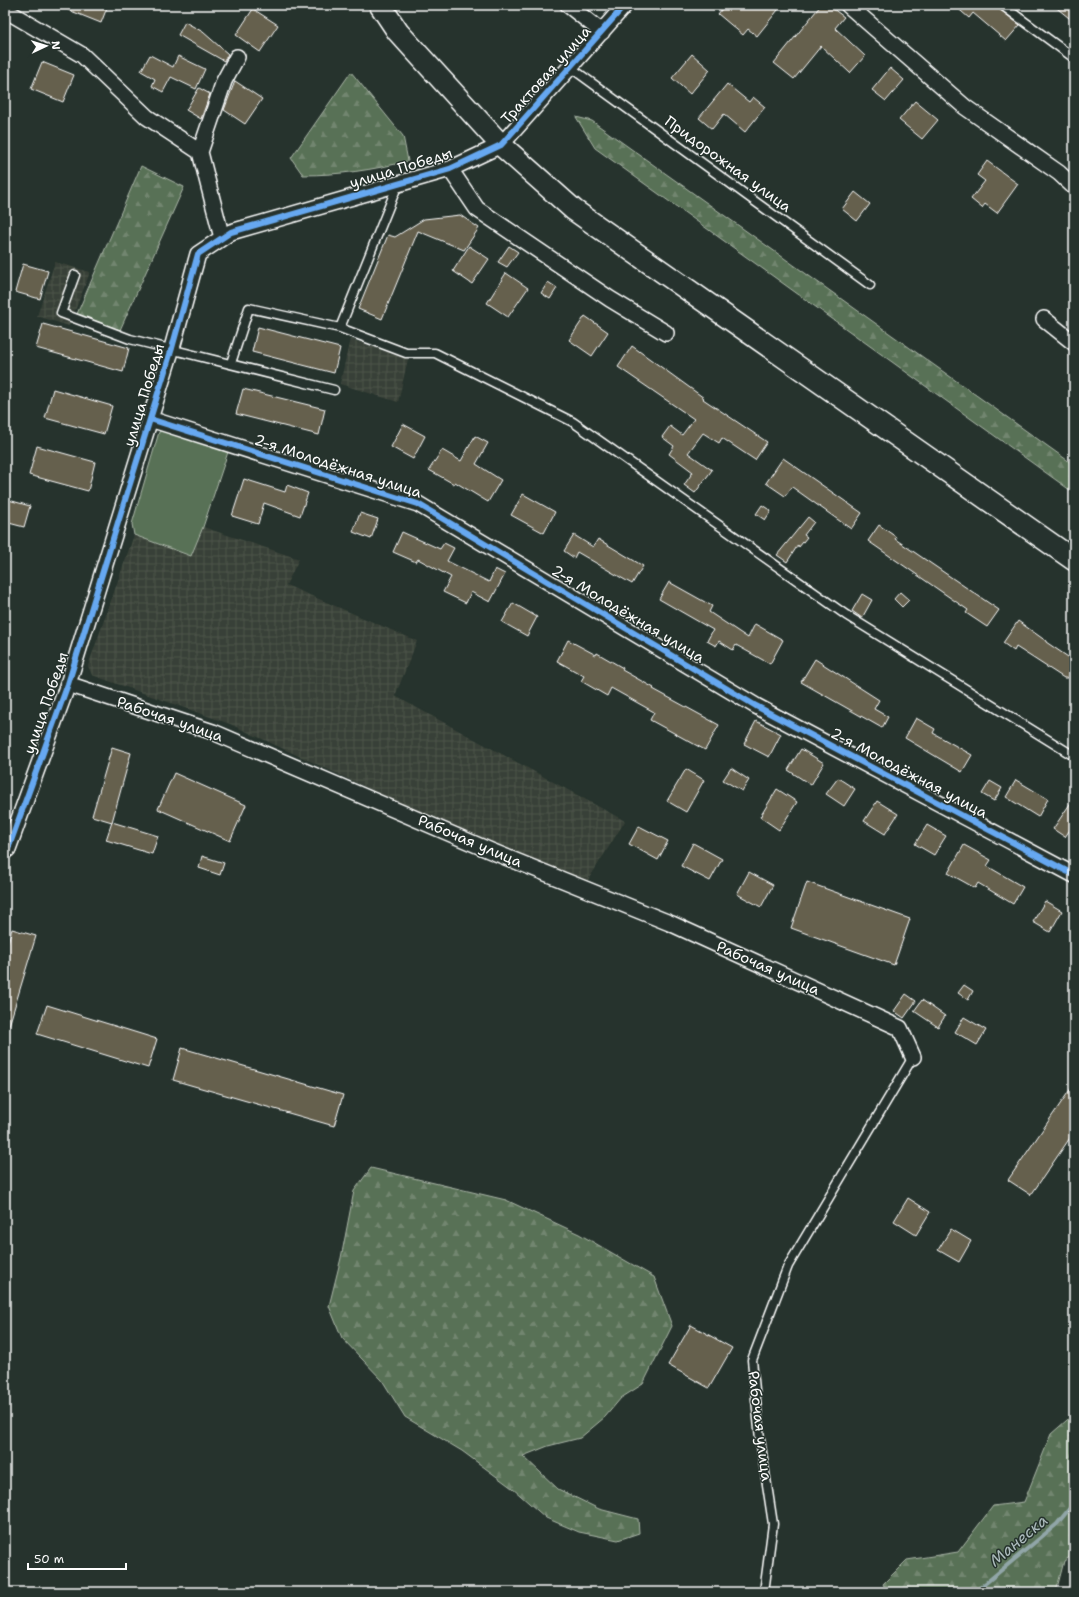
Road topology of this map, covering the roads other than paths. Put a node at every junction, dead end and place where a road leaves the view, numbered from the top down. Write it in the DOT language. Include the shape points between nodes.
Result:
graph roads {
  1 [pos="380,5"];
  2 [pos="568,5"];
  3 [pos="625,5"];
  4 [pos="848,5"];
  5 [pos="1002,5"];
  6 [pos="5,10"];
  7 [pos="602,32"];
  8 [pos="237,57"];
  9 [pos="1074,58"];
  10 [pos="570,67"];
  11 [pos="501,145"];
  12 [pos="200,152"];
  13 [pos="450,169"];
  14 [pos="398,184"];
  15 [pos="1074,187"];
  16 [pos="222,238"];
  17 [pos="75,275"];
  18 [pos="870,284"];
  19 [pos="1044,319"];
  20 [pos="340,328"];
  21 [pos="666,333"];
  22 [pos="1074,343"];
  23 [pos="172,348"];
  24 [pos="231,363"];
  25 [pos="334,390"];
  26 [pos="150,419"];
  27 [pos="1074,560"];
  28 [pos="68,684"];
  29 [pos="1074,756"];
  30 [pos="7,850"];
  31 [pos="1074,875"];
  32 [pos="913,1058"];
  33 [pos="764,1592"];
  1 -- 11 [label="main road" via="398,32"];
  2 -- 7 [label="street"];
  3 -- 7 [label="street, Трактовая улица"];
  4 -- 15 [label="street" via="965,107 1059,173"];
  5 -- 9 [label="lane"];
  6 -- 12 [label="street" via="82,55 147,117"];
  7 -- 10 [label="street, Трактовая улица"];
  8 -- 12 [label="street" via="224,81"];
  10 -- 11 [label="street, Трактовая улица"];
  10 -- 18 [label="lane, Придорожная улица"];
  11 -- 13 [label="street, улица Победы"];
  11 -- 27 [label="main road" via="574,210"];
  12 -- 16 [label="street"];
  13 -- 14 [label="street, улица Победы"];
  13 -- 21 [label="street" via="477,209 610,299"];
  14 -- 16 [label="street, улица Победы" via="231,232"];
  14 -- 20 [label="lane"];
  16 -- 23 [label="street, улица Победы" via="198,254"];
  17 -- 23 [label="lane" via="61,312 130,339"];
  19 -- 22 [label="street"];
  20 -- 24 [label="lane" via="249,308"];
  20 -- 29 [label="lane" via="406,353 436,353 573,422 846,615"];
  23 -- 24 [label="lane"];
  23 -- 26 [label="street, улица Победы"];
  24 -- 25 [label="lane"];
  26 -- 28 [label="street, улица Победы"];
  26 -- 31 [label="street, 2-я Молодёжная улица" via="418,504 756,706"];
  28 -- 30 [label="street, улица Победы"];
  28 -- 32 [label="street, Рабочая улица" via="213,732 491,851 672,924 900,1028"];
  32 -- 33 [label="lane, Рабочая улица" via="788,1266 752,1360 760,1439 774,1524"];
}
